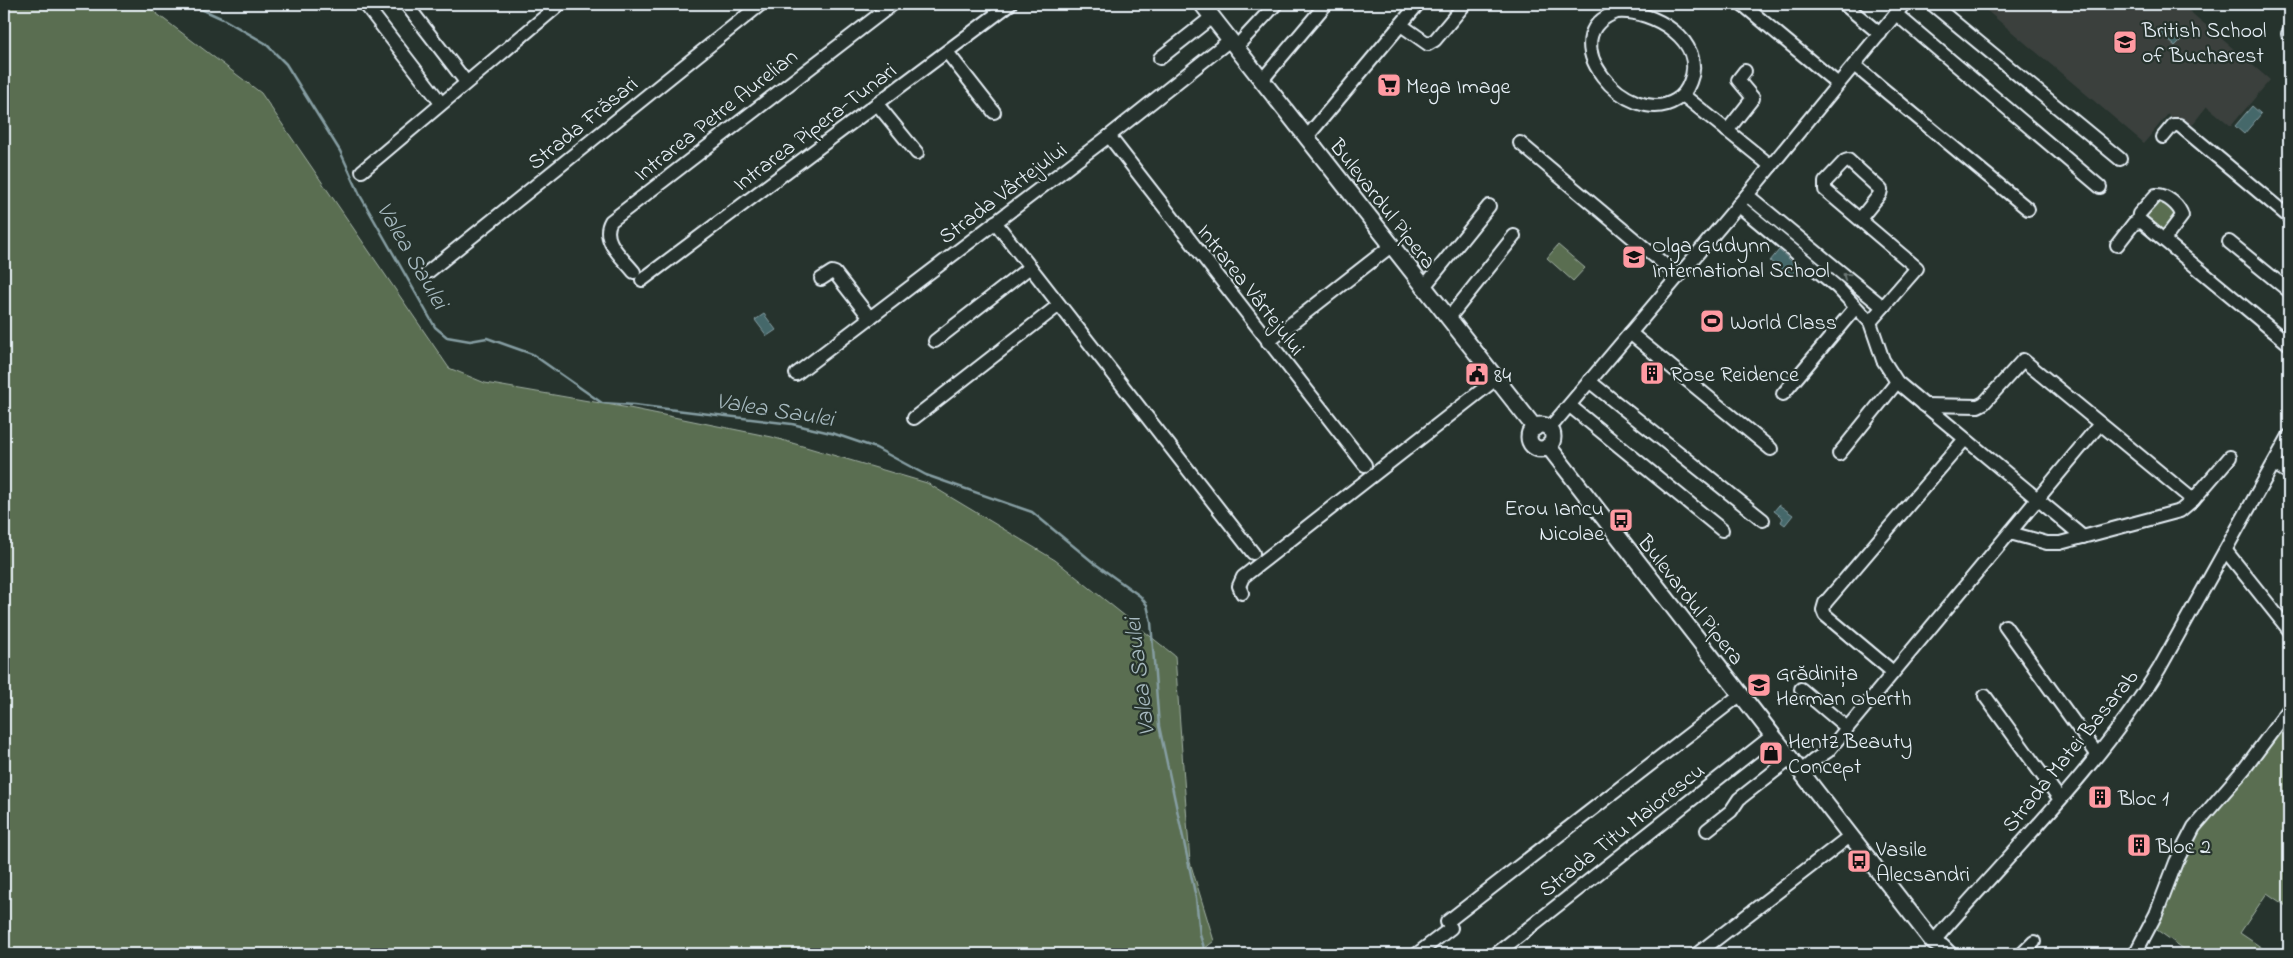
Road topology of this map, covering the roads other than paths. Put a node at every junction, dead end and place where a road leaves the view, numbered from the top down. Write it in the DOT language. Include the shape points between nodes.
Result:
graph roads {
  1 [pos="365,4"];
  2 [pos="406,4"];
  3 [pos="760,4"];
  4 [pos="893,4"];
  5 [pos="1010,4"];
  6 [pos="1202,4"];
  7 [pos="1276,4"];
  8 [pos="1326,4"];
  9 [pos="1418,4"];
  10 [pos="1465,4"];
  11 [pos="1742,4"];
  12 [pos="1844,4"];
  13 [pos="1932,4"];
  14 [pos="555,5"];
  15 [pos="1899,7"];
  16 [pos="1212,17"];
  17 [pos="1401,25"];
  18 [pos="1880,34"];
  19 [pos="1233,44"];
  20 [pos="947,52"];
  21 [pos="1160,58"];
  22 [pos="1854,65"];
  23 [pos="1745,71"];
  24 [pos="1262,80"];
  25 [pos="466,82"];
  26 [pos="1838,84"];
  27 [pos="1683,95"];
  28 [pos="441,103"];
  29 [pos="877,104"];
  30 [pos="994,112"];
  31 [pos="1728,130"];
  32 [pos="1109,136"];
  33 [pos="2163,137"];
  34 [pos="1306,138"];
  35 [pos="1520,142"];
  36 [pos="917,153"];
  37 [pos="2120,159"];
  38 [pos="1771,166"];
  39 [pos="362,171"];
  40 [pos="2100,187"];
  41 [pos="1747,195"];
  42 [pos="1738,205"];
  43 [pos="1490,206"];
  44 [pos="2028,209"];
  45 [pos="2289,217"];
  46 [pos="1860,219"];
  47 [pos="2138,221"];
  48 [pos="995,222"];
  49 [pos="1514,236"];
  50 [pos="2164,240"];
  51 [pos="2230,242"];
  52 [pos="2117,245"];
  53 [pos="1391,246"];
  54 [pos="1030,267"];
  55 [pos="428,272"];
  56 [pos="638,276"];
  57 [pos="1678,276"];
  58 [pos="820,279"];
  59 [pos="1423,288"];
  60 [pos="2289,292"];
  61 [pos="1059,305"];
  62 [pos="1883,307"];
  63 [pos="1855,308"];
  64 [pos="870,318"];
  65 [pos="1448,319"];
  66 [pos="1870,322"];
  67 [pos="1630,333"];
  68 [pos="935,341"];
  69 [pos="1268,342"];
  70 [pos="2289,344"];
  71 [pos="796,374"];
  72 [pos="1496,379"];
  73 [pos="1589,382"];
  74 [pos="1897,382"];
  75 [pos="1784,394"];
  76 [pos="1924,405"];
  77 [pos="1570,406"];
  78 [pos="914,418"];
  79 [pos="2100,424"];
  80 [pos="1542,428"];
  81 [pos="2289,436"];
  82 [pos="1965,440"];
  83 [pos="1548,446"];
  84 [pos="1771,449"];
  85 [pos="1839,454"];
  86 [pos="2230,456"];
  87 [pos="2274,464"];
  88 [pos="1365,465"];
  89 [pos="2289,473"];
  90 [pos="2038,500"];
  91 [pos="2193,500"];
  92 [pos="1763,520"];
  93 [pos="1722,530"];
  94 [pos="2010,533"];
  95 [pos="2083,537"];
  96 [pos="2226,551"];
  97 [pos="1252,553"];
  98 [pos="1242,593"];
  99 [pos="2005,626"];
  100 [pos="2289,630"];
  101 [pos="1894,672"];
  102 [pos="1800,689"];
  103 [pos="1740,695"];
  104 [pos="1985,696"];
  105 [pos="2289,709"];
  106 [pos="1843,731"];
  107 [pos="1772,736"];
  108 [pos="2097,754"];
  109 [pos="1790,759"];
  110 [pos="1800,772"];
  111 [pos="2059,798"];
  112 [pos="1707,830"];
  113 [pos="1850,836"];
  114 [pos="2034,942"];
  115 [pos="1934,948"];
  116 [pos="1417,954"];
  117 [pos="1496,954"];
  118 [pos="1697,954"];
  119 [pos="1949,954"];
  120 [pos="2022,954"];
  121 [pos="2135,954"];
  1 -- 28 [label="street"];
  2 -- 25 [label="street"];
  3 -- 55 [label="street, Strada Frăsari"];
  4 -- 56 [label="street, Intrarea Petre Aurelian" via="611,221 607,232 609,240"];
  5 -- 20 [label="street, Intrarea Pipera-Tunari"];
  6 -- 16 [label="main road, Bulevardul Pipera"];
  7 -- 19 [label="street, Strada Vârtejului"];
  8 -- 24 [label="street"];
  9 -- 17 [label="street"];
  10 -- 17 [label="street" via="1428,44"];
  11 -- 26 [label="street"];
  12 -- 18 [label="street"];
  13 -- 37 [label="street"];
  14 -- 25 [label="street"];
  15 -- 18 [label="street"];
  15 -- 40 [label="street"];
  16 -- 19 [label="main road, Bulevardul Pipera"];
  16 -- 21 [label="street"];
  17 -- 34 [label="street"];
  18 -- 22 [label="street"];
  19 -- 24 [label="main road, Bulevardul Pipera"];
  19 -- 32 [label="street, Strada Vârtejului"];
  20 -- 29 [label="street, Intrarea Pipera-Tunari"];
  20 -- 30 [label="street"];
  22 -- 26 [label="street"];
  22 -- 44 [label="street"];
  23 -- 31 [label="street" via="1738,80 1754,98"];
  24 -- 34 [label="main road, Bulevardul Pipera"];
  25 -- 28 [label="street"];
  26 -- 38 [label="street"];
  27 -- 27 [label="street" via="1691,79 1693,63 1686,45 1673,31 1655,18 1634,12 1617,12 1602,20 1592,35 1590,46 1594,66 1606,81 1630,99 1651,106 1669,104"];
  27 -- 31 [label="street"];
  28 -- 39 [label="street"];
  29 -- 36 [label="street"];
  29 -- 56 [label="street, Intrarea Pipera-Tunari"];
  31 -- 38 [label="street"];
  32 -- 48 [label="street, Strada Vârtejului"];
  32 -- 69 [label="street, Intrarea Vârtejului"];
  33 -- 45 [label="street" via="2173,124 2179,126"];
  34 -- 53 [label="main road, Bulevardul Pipera"];
  35 -- 57 [label="street"];
  38 -- 41 [label="street"];
  41 -- 42 [label="street"];
  62 -- 41 [label="street, one-way"];
  42 -- 57 [label="street"];
  42 -- 63 [label="street" via="1837,287"];
  43 -- 59 [label="street"];
  46 -- 46 [label="street" via="1824,186 1842,162 1848,160 1881,190"];
  46 -- 62 [label="street" via="1917,268"];
  47 -- 50 [label="street"];
  47 -- 50 [label="street" via="2139,214 2156,195 2170,200 2182,216"];
  47 -- 52 [label="street"];
  48 -- 54 [label="street"];
  48 -- 64 [label="street, Strada Vârtejului"];
  49 -- 65 [label="street"];
  50 -- 70 [label="street"];
  51 -- 60 [label="street"];
  53 -- 59 [label="main road, Bulevardul Pipera"];
  53 -- 69 [label="street"];
  54 -- 61 [label="street"];
  54 -- 68 [label="street"];
  57 -- 67 [label="street"];
  58 -- 64 [label="street" via="835,273"];
  59 -- 65 [label="main road, Bulevardul Pipera"];
  61 -- 78 [label="street"];
  61 -- 97 [label="street"];
  62 -- 66 [label="street"];
  63 -- 66 [label="street"];
  63 -- 75 [label="street"];
  64 -- 71 [label="street, Strada Vârtejului"];
  65 -- 72 [label="main road, Bulevardul Pipera"];
  66 -- 74 [label="street" via="1883,360"];
  67 -- 73 [label="street"];
  67 -- 84 [label="street"];
  69 -- 88 [label="street, Intrarea Vârtejului"];
  72 -- 80 [label="main road, Bulevardul Pipera"];
  72 -- 98 [label="street" via="1243,577 1239,586"];
  73 -- 77 [label="street"];
  73 -- 92 [label="street"];
  74 -- 76 [label="street"];
  74 -- 85 [label="street"];
  76 -- 79 [label="street" via="1978,406 2023,360"];
  76 -- 82 [label="street"];
  77 -- 80 [label="street"];
  77 -- 93 [label="street"];
  79 -- 90 [label="street"];
  79 -- 91 [label="street"];
  80 -- 83 [label="main road" via="1553,438"];
  80 -- 83 [label="main road" via="1530,434 1532,444 1541,449"];
  81 -- 87 [label="street, Strada Matei Basarab"];
  82 -- 90 [label="street"];
  82 -- 101 [label="street" via="1825,603 1825,615"];
  83 -- 103 [label="main road, Bulevardul Pipera"];
  86 -- 91 [label="street"];
  87 -- 89 [label="street"];
  87 -- 96 [label="street, Strada Matei Basarab"];
  90 -- 94 [label="street"];
  90 -- 95 [label="street"];
  91 -- 95 [label="street" via="2180,511"];
  94 -- 95 [label="street" via="2048,543"];
  94 -- 101 [label="street"];
  96 -- 100 [label="street"];
  96 -- 108 [label="street, Strada Matei Basarab" via="2151,682"];
  99 -- 108 [label="street"];
  101 -- 106 [label="street"];
  102 -- 106 [label="street"];
  103 -- 107 [label="main road, Bulevardul Pipera"];
  103 -- 116 [label="street" via="1449,925"];
  104 -- 111 [label="street"];
  105 -- 121 [label="street" via="2246,768 2194,827"];
  106 -- 110 [label="street" via="1823,745"];
  107 -- 109 [label="main road, Bulevardul Pipera"];
  107 -- 117 [label="street, Strada Titu Maiorescu"];
  108 -- 111 [label="street, Strada Matei Basarab"];
  109 -- 110 [label="main road, Bulevardul Pipera"];
  109 -- 112 [label="street" via="1738,799 1730,811"];
  110 -- 113 [label="main road, Bulevardul Pipera"];
  111 -- 115 [label="street, Strada Matei Basarab"];
  113 -- 115 [label="main road, Bulevardul Pipera"];
  113 -- 118 [label="street"];
  114 -- 120 [label="street"];
  115 -- 119 [label="main road, Bulevardul Pipera" via="1942,947"];
}
